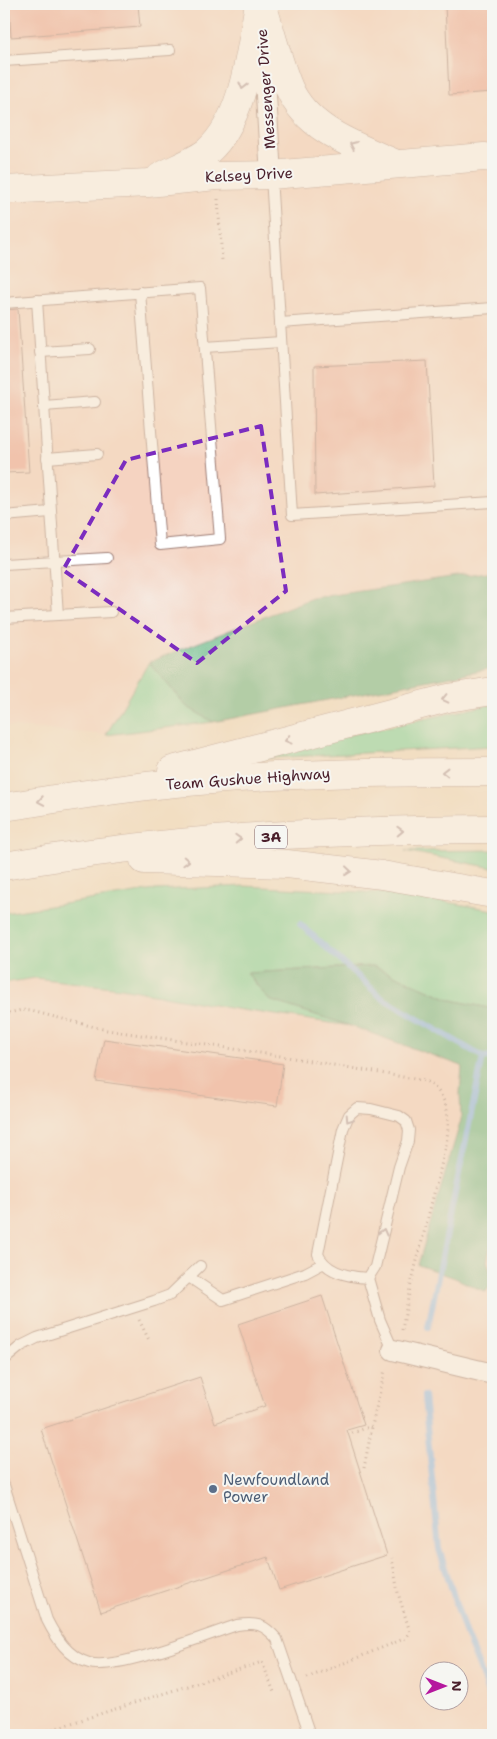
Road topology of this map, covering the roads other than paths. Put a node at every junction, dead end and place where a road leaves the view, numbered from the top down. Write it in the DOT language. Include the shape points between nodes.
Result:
graph roads {
  1 [pos="260,4"];
  2 [pos="170,50"];
  3 [pos="4,61"];
  4 [pos="493,158"];
  5 [pos="398,164"];
  6 [pos="271,175"];
  7 [pos="148,184"];
  8 [pos="4,190"];
  9 [pos="140,292"];
  10 [pos="37,300"];
  11 [pos="4,302"];
  12 [pos="493,308"];
  13 [pos="280,323"];
  14 [pos="281,342"];
  15 [pos="205,347"];
  16 [pos="90,349"];
  17 [pos="40,352"];
  18 [pos="95,402"];
  19 [pos="44,406"];
  20 [pos="98,454"];
  21 [pos="48,458"];
  22 [pos="493,502"];
  23 [pos="50,512"];
  24 [pos="4,516"];
  25 [pos="107,558"];
  26 [pos="54,561"];
  27 [pos="4,564"];
  28 [pos="111,612"];
  29 [pos="58,615"];
  30 [pos="4,618"];
  31 [pos="493,691"];
  32 [pos="493,772"];
  33 [pos="79,795"];
  34 [pos="4,808"];
  35 [pos="493,829"];
  36 [pos="50,858"];
  37 [pos="4,866"];
  38 [pos="493,894"];
  39 [pos="322,1264"];
  40 [pos="200,1266"];
  41 [pos="189,1277"];
  42 [pos="368,1278"];
  43 [pos="394,1350"];
  44 [pos="5,1355"];
  45 [pos="493,1374"];
  46 [pos="4,1484"];
  47 [pos="310,1735"];
  5 -- 1 [label="main road, one-way" via="344,141 314,121 301,106 290,90"];
  1 -- 6 [label="street, Messenger Drive"];
  1 -- 7 [label="main road, one-way" via="243,88 222,133 206,152"];
  2 -- 3 [label="lane"];
  4 -- 5 [label="main road, Kelsey Drive"];
  5 -- 6 [label="main road, Kelsey Drive"];
  6 -- 7 [label="main road, Kelsey Drive" via="216,176"];
  6 -- 13 [label="lane"];
  7 -- 8 [label="main road, Kelsey Drive"];
  9 -- 10 [label="lane"];
  9 -- 15 [label="lane" via="200,288"];
  9 -- 15 [label="lane" via="160,545 220,539"];
  10 -- 11 [label="lane"];
  10 -- 17 [label="lane"];
  12 -- 13 [label="lane"];
  13 -- 14 [label="lane"];
  14 -- 15 [label="lane"];
  14 -- 22 [label="lane" via="292,515"];
  16 -- 17 [label="lane"];
  17 -- 19 [label="lane"];
  18 -- 19 [label="lane"];
  19 -- 21 [label="lane"];
  20 -- 21 [label="lane"];
  21 -- 23 [label="lane"];
  23 -- 24 [label="lane"];
  23 -- 26 [label="lane"];
  25 -- 26 [label="lane"];
  26 -- 27 [label="lane"];
  26 -- 29 [label="lane"];
  28 -- 29 [label="lane"];
  29 -- 30 [label="lane"];
  31 -- 33 [label="main road, one-way" via="448,698"];
  32 -- 33 [label="main road, Team Gushue Highway, one-way" via="272,776 174,783"];
  33 -- 34 [label="main road, Team Gushue Highway, one-way"];
  36 -- 35 [label="main road, 3A, one-way" via="178,842 307,834"];
  36 -- 37 [label="main road, 3A"];
  36 -- 38 [label="main road, one-way" via="287,864 382,875"];
  39 -- 41 [label="lane" via="305,1273 223,1300"];
  39 -- 42 [label="lane" via="350,1277"];
  42 -- 39 [label="lane, one-way" via="408,1141 406,1121 399,1116 357,1108 349,1114 343,1129 318,1254"];
  40 -- 41 [label="lane"];
  41 -- 44 [label="lane" via="170,1295 37,1338"];
  42 -- 43 [label="lane" via="380,1320"];
  43 -- 45 [label="street"];
  46 -- 47 [label="lane" via="47,1620 56,1639 69,1651 89,1663 100,1665 132,1660 237,1625 254,1623 277,1639"];
}
